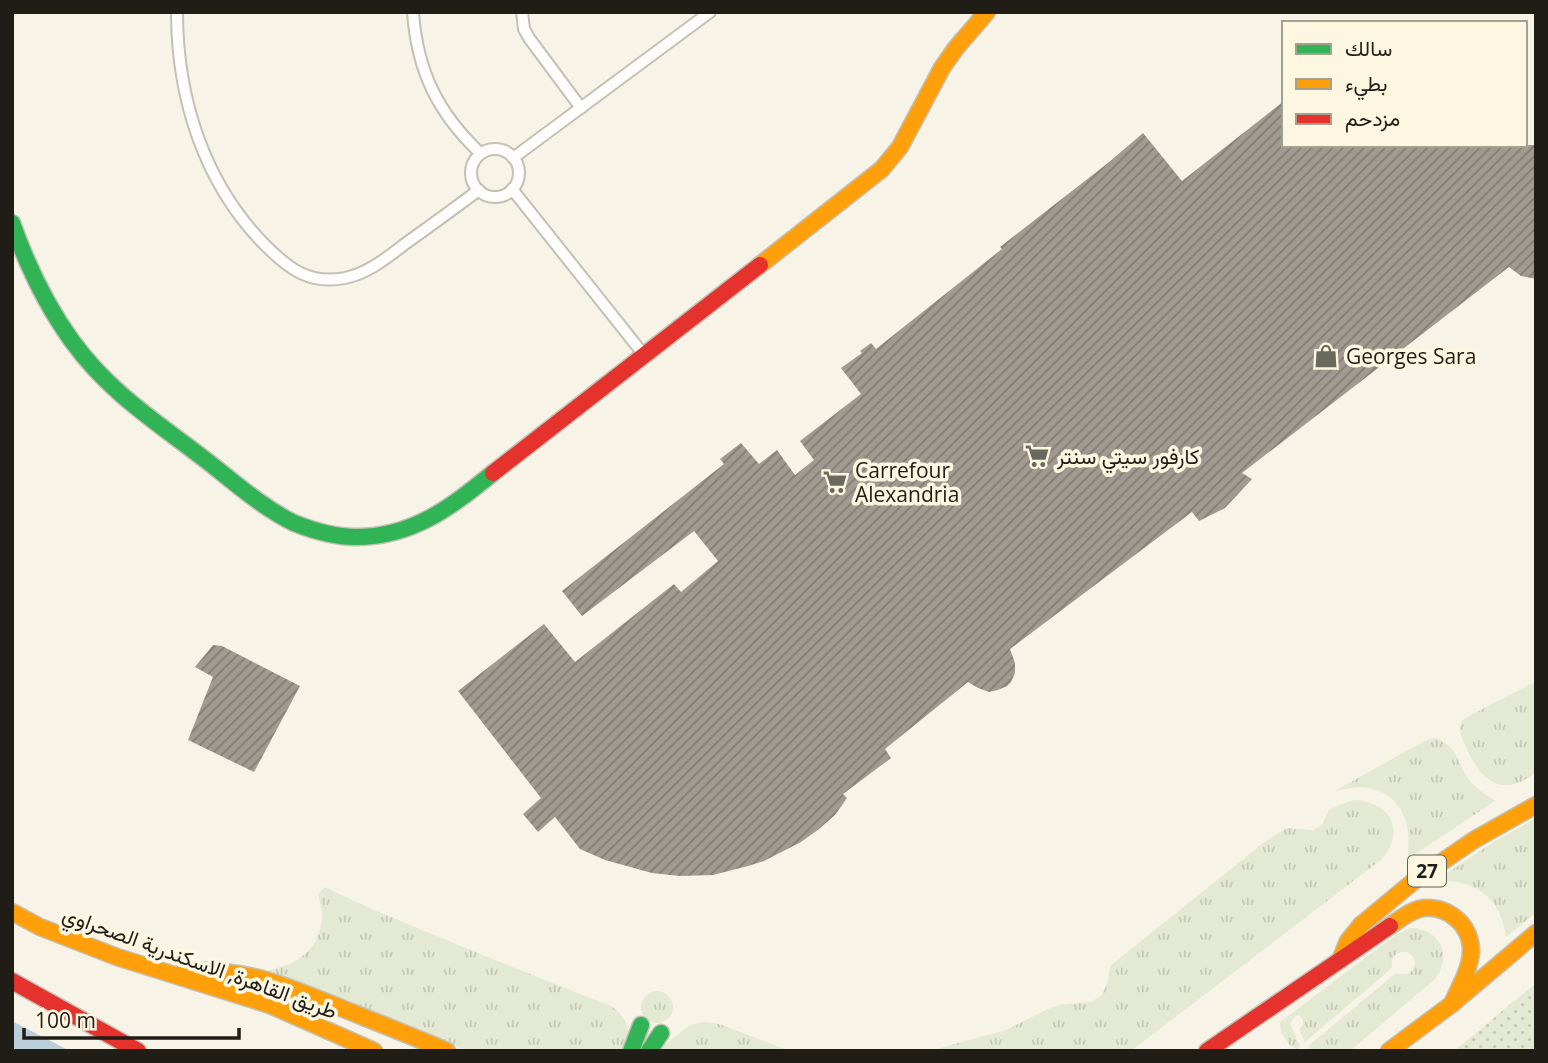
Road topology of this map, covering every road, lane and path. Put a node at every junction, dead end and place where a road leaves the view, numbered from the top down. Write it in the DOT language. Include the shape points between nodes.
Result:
graph roads {
  1 [pos="177,12"];
  2 [pos="413,12"];
  3 [pos="522,12"];
  4 [pos="710,12"];
  5 [pos="987,12"];
  6 [pos="581,108"];
  7 [pos="480,153"];
  8 [pos="513,158"];
  9 [pos="512,189"];
  10 [pos="479,190"];
  11 [pos="12,223"];
  12 [pos="644,355"];
  13 [pos="1536,805"];
  14 [pos="12,912"];
  15 [pos="1536,933"];
  16 [pos="1340,960"];
  17 [pos="169,974"];
  18 [pos="12,981"];
  19 [pos="1451,1004"];
  20 [pos="641,1025"];
  21 [pos="661,1033"];
  22 [pos="138,1051"];
  23 [pos="374,1051"];
  24 [pos="447,1051"];
  25 [pos="631,1051"];
  26 [pos="649,1051"];
  27 [pos="1207,1051"];
  28 [pos="1389,1051"];
  1 -- 10 [label="street" via="183,85 204,155 242,219 294,271 326,280 359,274"];
  2 -- 7 [label="street" via="417,49 440,107"];
  3 -- 6 [label="street" via="528,38"];
  4 -- 6 [label="street"];
  5 -- 12 [label="main road" via="942,68 908,135 882,169"];
  6 -- 8 [label="street"];
  7 -- 8 [label="street" via="499,149"];
  7 -- 10 [label="street" via="471,172"];
  8 -- 9 [label="street" via="519,174"];
  9 -- 10 [label="street" via="498,197"];
  9 -- 12 [label="street"];
  11 -- 12 [label="main road" via="53,314 105,380 268,506 323,533 384,536 436,517"];
  13 -- 16 [label="main road, 27" via="1404,888 1354,932"];
  14 -- 17 [label="main road, طريق القاهرة, الاسكندرية الصحراوي" via="91,948"];
  15 -- 19 [label="main road, 27"];
  16 -- 19 [label="main road, 27" via="1410,913 1430,908 1449,912 1464,926 1471,944 1468,965"];
  16 -- 27 [label="main road, 27"];
  17 -- 23 [label="main road, طريق القاهرة, الاسكندرية الصحراوي" via="270,1005"];
  17 -- 24 [label="main road" via="219,970 260,976"];
  18 -- 22 [label="main road"];
  19 -- 28 [label="main road, 27"];
  20 -- 25 [label="main road"];
  21 -- 26 [label="main road"];
}
